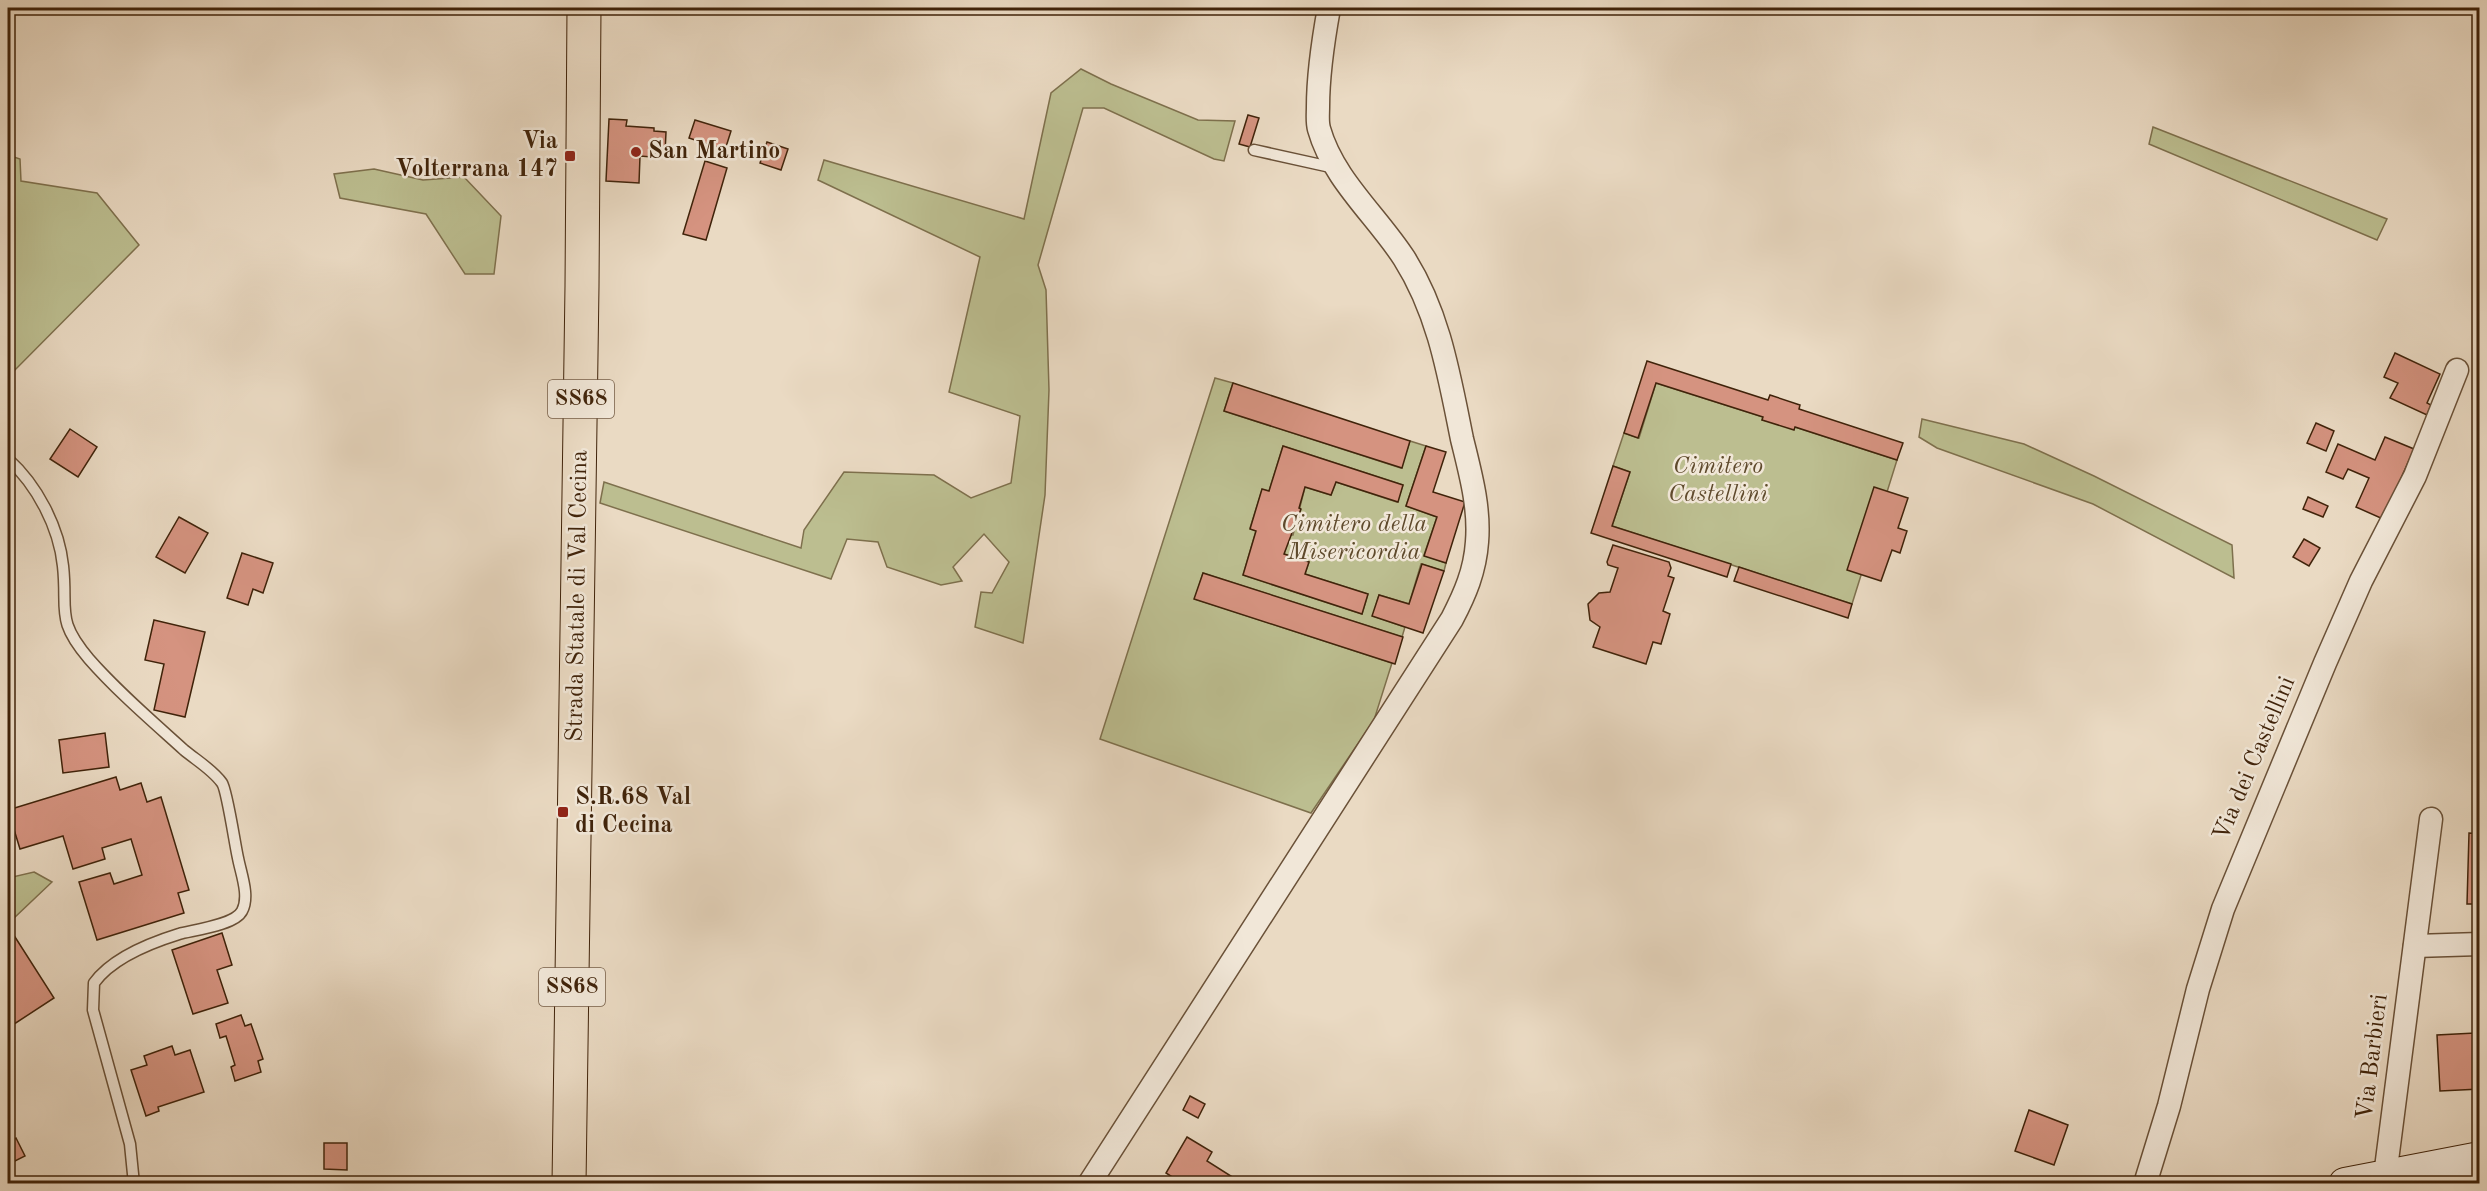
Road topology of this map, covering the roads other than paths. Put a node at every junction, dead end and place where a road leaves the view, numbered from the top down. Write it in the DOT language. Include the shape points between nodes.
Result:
graph roads {
  1 [pos="584,8"];
  2 [pos="1329,8"];
  3 [pos="1254,150"];
  4 [pos="1336,168"];
  5 [pos="2457,370"];
  6 [pos="8,459"];
  7 [pos="2432,819"];
  8 [pos="2480,944"];
  9 [pos="2415,946"];
  10 [pos="2480,1158"];
  11 [pos="2385,1176"];
  12 [pos="134,1184"];
  13 [pos="569,1184"];
  14 [pos="1089,1184"];
  15 [pos="2145,1184"];
  16 [pos="2345,1184"];
  1 -- 13 [label="main road, Strada Statale di Val Cecina / SS68"];
  2 -- 4 [label="street" via="1318,73 1318,127"];
  3 -- 4 [label="lane"];
  4 -- 14 [label="street" via="1404,258 1432,312 1446,359 1476,505 1478,540 1474,568 1452,619"];
  5 -- 15 [label="street, Via dei Castellini" via="2415,476 2361,581 2325,663 2223,909"];
  6 -- 12 [label="lane" via="36,493 53,528 63,566 64,614 70,633 89,659 127,697 223,784 244,889 245,904 234,920 177,935 123,958 94,983 93,1010 130,1144"];
  7 -- 9 [label="street, Via Barbieri"];
  8 -- 9 [label="street"];
  9 -- 11 [label="street, Via Barbieri"];
  10 -- 11 [label="main road"];
  11 -- 16 [label="main road"];
}
